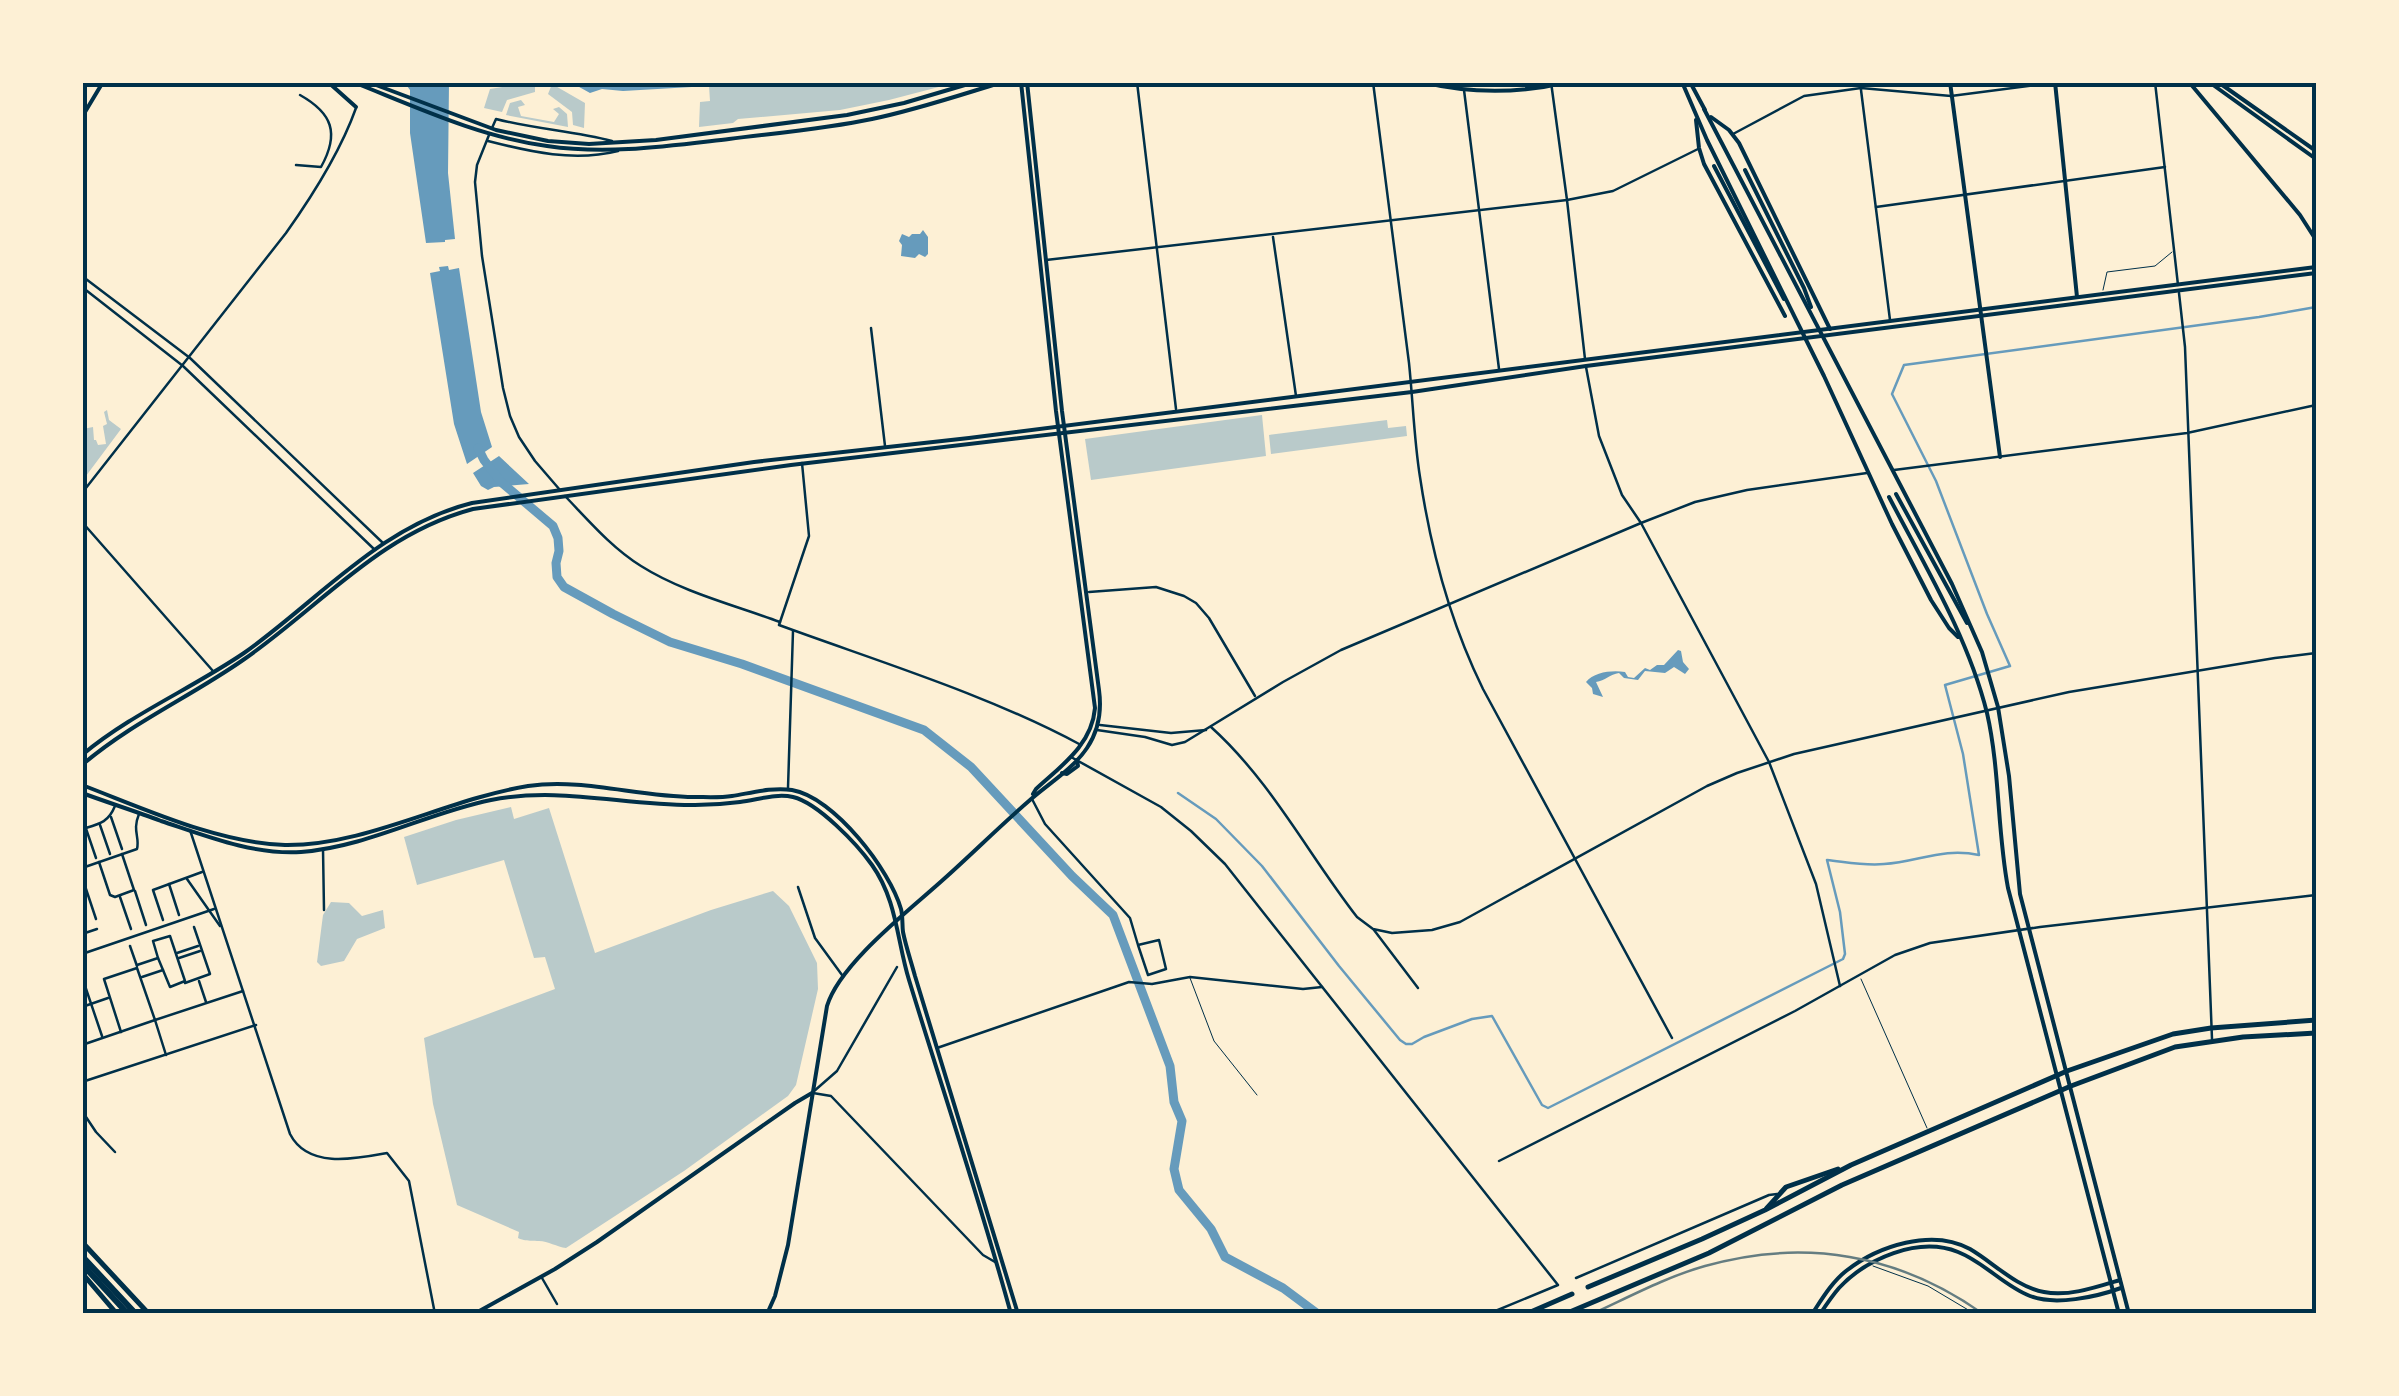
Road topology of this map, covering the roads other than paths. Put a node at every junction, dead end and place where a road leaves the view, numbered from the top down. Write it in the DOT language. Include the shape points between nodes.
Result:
graph roads {
  1 [pos="103,82"];
  2 [pos="328,82"];
  3 [pos="353,82"];
  4 [pos="368,82"];
  5 [pos="975,82"];
  6 [pos="1003,82"];
  7 [pos="1024,82"];
  8 [pos="1137,82"];
  9 [pos="1374,82"];
  10 [pos="1422,82"];
  11 [pos="1466,82"];
  12 [pos="1522,82"];
  13 [pos="1568,82"];
  14 [pos="1682,82"];
  15 [pos="1690,82"];
  16 [pos="1950,82"];
  17 [pos="2155,82"];
  18 [pos="2189,82"];
  19 [pos="2208,82"];
  20 [pos="2218,82"];
  21 [pos="2056,83"];
  22 [pos="1551,84"];
  23 [pos="1861,85"];
  24 [pos="1464,90"];
  25 [pos="300,96"];
  26 [pos="1951,96"];
  27 [pos="1688,97"];
  28 [pos="356,107"];
  29 [pos="1704,108"];
  30 [pos="82,118"];
  31 [pos="1732,134"];
  32 [pos="487,140"];
  33 [pos="618,143"];
  34 [pos="568,146"];
  35 [pos="1699,148"];
  36 [pos="2316,150"];
  37 [pos="618,151"];
  38 [pos="2316,159"];
  39 [pos="296,165"];
  40 [pos="1714,166"];
  41 [pos="2165,168"];
  42 [pos="1745,170"];
  43 [pos="2065,181"];
  44 [pos="1964,196"];
  45 [pos="1567,200"];
  46 [pos="1876,207"];
  47 [pos="1478,210"];
  48 [pos="1390,220"];
  49 [pos="1272,235"];
  50 [pos="2316,240"];
  51 [pos="1157,247"];
  52 [pos="2174,250"];
  53 [pos="1046,260"];
  54 [pos="2316,270"];
  55 [pos="82,276"];
  56 [pos="1775,285"];
  57 [pos="82,288"];
  58 [pos="1804,288"];
  59 [pos="2178,288"];
  60 [pos="2102,294"];
  61 [pos="2077,298"];
  62 [pos="1792,313"];
  63 [pos="1980,313"];
  64 [pos="1823,314"];
  65 [pos="1816,321"];
  66 [pos="1890,321"];
  67 [pos="871,328"];
  68 [pos="1830,329"];
  69 [pos="1822,333"];
  70 [pos="1803,335"];
  71 [pos="190,358"];
  72 [pos="1585,363"];
  73 [pos="183,366"];
  74 [pos="1499,370"];
  75 [pos="1410,382"];
  76 [pos="1412,392"];
  77 [pos="1296,396"];
  78 [pos="2316,405"];
  79 [pos="1176,411"];
  80 [pos="1063,429"];
  81 [pos="2187,432"];
  82 [pos="885,447"];
  83 [pos="2000,456"];
  84 [pos="801,460"];
  85 [pos="1894,470"];
  86 [pos="1867,474"];
  87 [pos="82,493"];
  88 [pos="563,493"];
  89 [pos="82,522"];
  90 [pos="1641,523"];
  91 [pos="385,545"];
  92 [pos="376,551"];
  93 [pos="1087,592"];
  94 [pos="1449,606"];
  95 [pos="779,623"];
  96 [pos="793,630"];
  97 [pos="1960,638"];
  98 [pos="1978,645"];
  99 [pos="2316,653"];
  100 [pos="214,672"];
  101 [pos="2198,672"];
  102 [pos="1256,698"];
  103 [pos="1998,708"];
  104 [pos="1986,711"];
  105 [pos="1095,726"];
  106 [pos="1209,728"];
  107 [pos="1085,745"];
  108 [pos="82,755"];
  109 [pos="1074,759"];
  110 [pos="1769,762"];
  111 [pos="82,765"];
  112 [pos="82,785"];
  113 [pos="788,790"];
  114 [pos="82,793"];
  115 [pos="1032,798"];
  116 [pos="116,805"];
  117 [pos="139,813"];
  118 [pos="111,816"];
  119 [pos="82,817"];
  120 [pos="100,824"];
  121 [pos="188,824"];
  122 [pos="84,829"];
  123 [pos="190,830"];
  124 [pos="323,848"];
  125 [pos="122,852"];
  126 [pos="110,854"];
  127 [pos="1574,858"];
  128 [pos="98,860"];
  129 [pos="83,864"];
  130 [pos="203,872"];
  131 [pos="82,877"];
  132 [pos="186,878"];
  133 [pos="169,884"];
  134 [pos="798,887"];
  135 [pos="134,890"];
  136 [pos="2316,895"];
  137 [pos="120,896"];
  138 [pos="216,908"];
  139 [pos="2206,908"];
  140 [pos="324,910"];
  141 [pos="179,915"];
  142 [pos="902,917"];
  143 [pos="96,919"];
  144 [pos="163,920"];
  145 [pos="896,922"];
  146 [pos="146,924"];
  147 [pos="194,927"];
  148 [pos="2028,928"];
  149 [pos="97,929"];
  150 [pos="131,929"];
  151 [pos="1374,929"];
  152 [pos="2018,930"];
  153 [pos="224,931"];
  154 [pos="82,934"];
  155 [pos="1138,945"];
  156 [pos="130,946"];
  157 [pos="201,948"];
  158 [pos="82,954"];
  159 [pos="177,956"];
  160 [pos="158,958"];
  161 [pos="137,966"];
  162 [pos="896,967"];
  163 [pos="163,970"];
  164 [pos="1859,975"];
  165 [pos="842,976"];
  166 [pos="1190,977"];
  167 [pos="82,978"];
  168 [pos="141,978"];
  169 [pos="199,980"];
  170 [pos="184,983"];
  171 [pos="1324,986"];
  172 [pos="1840,986"];
  173 [pos="1418,988"];
  174 [pos="244,991"];
  175 [pos="110,997"];
  176 [pos="206,1003"];
  177 [pos="91,1004"];
  178 [pos="82,1006"];
  179 [pos="155,1020"];
  180 [pos="2316,1020"];
  181 [pos="256,1025"];
  182 [pos="2211,1028"];
  183 [pos="121,1032"];
  184 [pos="2316,1034"];
  185 [pos="82,1038"];
  186 [pos="102,1038"];
  187 [pos="1672,1038"];
  188 [pos="2212,1040"];
  189 [pos="84,1044"];
  190 [pos="934,1049"];
  191 [pos="166,1054"];
  192 [pos="2066,1070"];
  193 [pos="2056,1075"];
  194 [pos="82,1082"];
  195 [pos="2071,1086"];
  196 [pos="2062,1091"];
  197 [pos="812,1093"];
  198 [pos="1257,1096"];
  199 [pos="82,1111"];
  200 [pos="1929,1131"];
  201 [pos="115,1152"];
  202 [pos="1500,1162"];
  203 [pos="1850,1165"];
  204 [pos="1777,1194"];
  205 [pos="1765,1210"];
  206 [pos="82,1242"];
  207 [pos="82,1256"];
  208 [pos="1000,1262"];
  209 [pos="1860,1263"];
  210 [pos="82,1264"];
  211 [pos="1870,1265"];
  212 [pos="82,1274"];
  213 [pos="542,1276"];
  214 [pos="1576,1278"];
  215 [pos="2111,1283"];
  216 [pos="2121,1284"];
  217 [pos="1588,1287"];
  218 [pos="2113,1290"];
  219 [pos="1572,1294"];
  220 [pos="556,1304"];
  221 [pos="117,1314"];
  222 [pos="132,1314"];
  223 [pos="149,1314"];
  224 [pos="435,1314"];
  225 [pos="474,1314"];
  226 [pos="767,1314"];
  227 [pos="1014,1314"];
  228 [pos="1488,1314"];
  229 [pos="1526,1314"];
  230 [pos="1565,1314"];
  231 [pos="1812,1314"];
  232 [pos="1820,1314"];
  233 [pos="1975,1314"];
  234 [pos="2119,1314"];
  235 [pos="2129,1314"];
  1 -- 30 [label="main road"];
  2 -- 28 [label="main road"];
  3 -- 34 [label="main road" via="495,135"];
  4 -- 34 [label="main road" via="496,130"];
  5 -- 33 [label="main road" via="847,115"];
  6 -- 37 [label="main road" via="867,120"];
  7 -- 53 [label="main road"];
  7 -- 80 [label="main road"];
  8 -- 51 [label="street"];
  9 -- 48 [label="street"];
  10 -- 24 [label="main road"];
  11 -- 12 [label="main road"];
  13 -- 22 [label="main road"];
  14 -- 27 [label="main road"];
  15 -- 29 [label="main road"];
  16 -- 26 [label="main road"];
  17 -- 41 [label="street"];
  18 -- 50 [label="main road"];
  19 -- 38 [label="main road"];
  20 -- 36 [label="main road"];
  21 -- 26 [label="street"];
  21 -- 43 [label="main road"];
  22 -- 24 [label="main road" via="1508,92"];
  22 -- 45 [label="street"];
  23 -- 26 [label="street"];
  23 -- 31 [label="street" via="1804,96"];
  23 -- 46 [label="street"];
  24 -- 47 [label="street"];
  25 -- 39 [label="street" via="326,114 331,137 321,166"];
  26 -- 44 [label="main road"];
  27 -- 35 [label="main road"];
  27 -- 62 [label="main road"];
  28 -- 71 [label="street" via="312,196"];
  29 -- 31 [label="main road"];
  29 -- 65 [label="main road"];
  31 -- 64 [label="main road"];
  32 -- 33 [label="street" via="496,119"];
  32 -- 37 [label="street" via="567,156"];
  32 -- 88 [label="street" via="475,182 506,403 526,449"];
  33 -- 34 [label="main road"];
  34 -- 37 [label="main road"];
  35 -- 45 [label="street" via="1613,191"];
  35 -- 56 [label="main road" via="1785,316"];
  40 -- 56 [label="main road"];
  41 -- 43 [label="street"];
  41 -- 52 [label="street"];
  42 -- 58 [label="main road"];
  43 -- 44 [label="street"];
  43 -- 61 [label="main road"];
  44 -- 46 [label="street"];
  44 -- 63 [label="main road"];
  45 -- 47 [label="street"];
  45 -- 72 [label="street"];
  46 -- 66 [label="street"];
  47 -- 48 [label="street"];
  47 -- 74 [label="street"];
  48 -- 49 [label="street"];
  48 -- 75 [label="street"];
  49 -- 51 [label="street"];
  49 -- 77 [label="street"];
  51 -- 53 [label="street"];
  51 -- 79 [label="street"];
  52 -- 59 [label="street"];
  52 -- 60 [label="lane" via="2155,266 2107,272"];
  53 -- 80 [label="main road"];
  54 -- 59 [label="main road"];
  55 -- 71 [label="street"];
  56 -- 62 [label="main road"];
  57 -- 73 [label="street"];
  58 -- 64 [label="main road"];
  58 -- 65 [label="main road"];
  59 -- 60 [label="main road"];
  59 -- 63 [label="main road"];
  59 -- 81 [label="street"];
  60 -- 61 [label="main road"];
  61 -- 63 [label="main road"];
  62 -- 70 [label="main road"];
  63 -- 66 [label="main road"];
  63 -- 69 [label="main road"];
  63 -- 83 [label="main road"];
  64 -- 68 [label="main road"];
  65 -- 69 [label="main road"];
  66 -- 68 [label="main road"];
  67 -- 82 [label="street"];
  68 -- 69 [label="main road"];
  69 -- 70 [label="main road"];
  69 -- 85 [label="main road"];
  70 -- 72 [label="main road"];
  70 -- 86 [label="main road"];
  71 -- 73 [label="street"];
  71 -- 91 [label="street"];
  72 -- 74 [label="main road"];
  72 -- 76 [label="main road"];
  72 -- 90 [label="street" via="1599,436"];
  73 -- 87 [label="street"];
  73 -- 92 [label="street"];
  74 -- 75 [label="main road"];
  75 -- 76 [label="street"];
  75 -- 77 [label="main road"];
  76 -- 80 [label="main road"];
  76 -- 94 [label="street" via="1419,474"];
  77 -- 79 [label="main road"];
  78 -- 81 [label="street"];
  79 -- 80 [label="main road"];
  80 -- 82 [label="main road"];
  80 -- 84 [label="main road"];
  80 -- 93 [label="main road"];
  80 -- 105 [label="main road"];
  81 -- 83 [label="street"];
  81 -- 101 [label="street"];
  82 -- 84 [label="main road"];
  83 -- 85 [label="street"];
  84 -- 88 [label="main road"];
  84 -- 95 [label="street" via="808,536"];
  85 -- 98 [label="main road"];
  86 -- 90 [label="street" via="1748,490"];
  86 -- 97 [label="main road" via="1931,600"];
  88 -- 91 [label="main road" via="473,509"];
  88 -- 91 [label="main road" via="434,514"];
  88 -- 95 [label="street" via="640,566"];
  89 -- 100 [label="street"];
  90 -- 94 [label="street"];
  90 -- 110 [label="street"];
  91 -- 92 [label="main road"];
  92 -- 100 [label="main road"];
  92 -- 111 [label="main road" via="248,656"];
  93 -- 102 [label="street" via="1156,586 1196,602"];
  93 -- 105 [label="main road" via="1100,699"];
  94 -- 102 [label="street" via="1341,650"];
  94 -- 127 [label="street" via="1477,678"];
  95 -- 96 [label="street"];
  96 -- 107 [label="street"];
  96 -- 113 [label="street"];
  97 -- 98 [label="main road" via="1892,495"];
  97 -- 104 [label="main road"];
  98 -- 103 [label="main road"];
  99 -- 101 [label="street"];
  100 -- 108 [label="main road"];
  101 -- 103 [label="street"];
  101 -- 139 [label="street"];
  102 -- 106 [label="street"];
  103 -- 104 [label="street"];
  103 -- 148 [label="main road"];
  104 -- 110 [label="street"];
  104 -- 152 [label="main road" via="2003,862"];
  105 -- 106 [label="street" via="1171,734"];
  105 -- 106 [label="street" via="1172,745"];
  105 -- 107 [label="main road"];
  106 -- 151 [label="street" via="1248,762 1357,917"];
  107 -- 109 [label="main road"];
  109 -- 115 [label="main road"];
  109 -- 115 [label="main road"];
  109 -- 171 [label="street" via="1145,796 1191,830"];
  110 -- 127 [label="street" via="1707,786"];
  110 -- 172 [label="street" via="1812,872"];
  112 -- 121 [label="main road"];
  113 -- 121 [label="main road" via="688,797 590,785 532,786 331,842 288,845"];
  113 -- 142 [label="main road" via="811,796 842,820 886,874"];
  114 -- 116 [label="main road"];
  115 -- 142 [label="main road"];
  115 -- 155 [label="street" via="1046,824 1130,918"];
  116 -- 117 [label="main road"];
  116 -- 118 [label="street"];
  117 -- 123 [label="main road"];
  117 -- 125 [label="street" via="138,847"];
  118 -- 120 [label="street"];
  118 -- 125 [label="street"];
  119 -- 122 [label="street"];
  120 -- 122 [label="street"];
  120 -- 126 [label="street"];
  121 -- 123 [label="street"];
  122 -- 128 [label="street"];
  123 -- 124 [label="main road" via="273,851"];
  123 -- 130 [label="street"];
  124 -- 140 [label="street"];
  124 -- 145 [label="main road" via="509,797 587,795 692,805 793,798 820,812 871,863"];
  125 -- 128 [label="street"];
  125 -- 135 [label="street"];
  127 -- 151 [label="street" via="1445,927 1402,934"];
  127 -- 187 [label="street"];
  128 -- 129 [label="street"];
  128 -- 137 [label="street" via="110,895"];
  130 -- 132 [label="street"];
  130 -- 138 [label="street"];
  131 -- 143 [label="street"];
  132 -- 133 [label="street"];
  132 -- 153 [label="street"];
  133 -- 141 [label="street"];
  133 -- 144 [label="street" via="153,890"];
  134 -- 165 [label="street" via="815,938"];
  135 -- 137 [label="street"];
  135 -- 146 [label="street"];
  136 -- 139 [label="street"];
  137 -- 150 [label="street"];
  138 -- 153 [label="street"];
  138 -- 158 [label="street"];
  139 -- 148 [label="street"];
  139 -- 182 [label="street"];
  142 -- 145 [label="main road"];
  142 -- 190 [label="main road"];
  145 -- 165 [label="main road"];
  145 -- 190 [label="main road"];
  147 -- 157 [label="street"];
  148 -- 152 [label="street"];
  148 -- 192 [label="main road"];
  149 -- 154 [label="street"];
  151 -- 173 [label="street"];
  152 -- 164 [label="street" via="1930,942"];
  152 -- 193 [label="main road"];
  153 -- 174 [label="street"];
  155 -- 155 [label="street" via="1158,940 1166,969 1148,975"];
  156 -- 161 [label="street"];
  157 -- 159 [label="street"];
  157 -- 169 [label="street" via="210,974"];
  159 -- 160 [label="street" via="166,936 153,942"];
  159 -- 170 [label="street"];
  160 -- 161 [label="street"];
  160 -- 163 [label="street"];
  161 -- 168 [label="street"];
  161 -- 175 [label="street" via="104,980"];
  162 -- 197 [label="street" via="837,1071"];
  163 -- 168 [label="street"];
  163 -- 170 [label="street" via="170,987"];
  164 -- 172 [label="street"];
  164 -- 200 [label="lane"];
  165 -- 197 [label="main road" via="827,1006"];
  166 -- 171 [label="street"];
  166 -- 190 [label="street" via="1129,982"];
  166 -- 198 [label="lane" via="1214,1042"];
  167 -- 177 [label="street"];
  168 -- 179 [label="street"];
  169 -- 170 [label="street"];
  169 -- 176 [label="street"];
  171 -- 228 [label="street" via="1558,1285"];
  172 -- 202 [label="street"];
  174 -- 176 [label="street"];
  174 -- 181 [label="street"];
  175 -- 177 [label="street"];
  175 -- 183 [label="street"];
  176 -- 179 [label="street"];
  177 -- 178 [label="street"];
  177 -- 186 [label="street"];
  179 -- 183 [label="street"];
  179 -- 191 [label="street"];
  180 -- 182 [label="main road"];
  181 -- 191 [label="street"];
  181 -- 224 [label="street" via="296,1144 312,1156 387,1153 409,1180"];
  182 -- 188 [label="street"];
  182 -- 192 [label="main road"];
  183 -- 186 [label="street"];
  184 -- 188 [label="main road"];
  185 -- 189 [label="street"];
  186 -- 189 [label="street"];
  188 -- 195 [label="main road" via="2175,1046"];
  190 -- 208 [label="main road"];
  190 -- 208 [label="main road"];
  191 -- 194 [label="street"];
  192 -- 193 [label="main road"];
  192 -- 195 [label="main road"];
  193 -- 196 [label="main road"];
  193 -- 200 [label="main road"];
  195 -- 196 [label="main road"];
  195 -- 216 [label="main road"];
  196 -- 215 [label="main road"];
  196 -- 230 [label="main road"];
  197 -- 208 [label="street" via="830,1096 983,1255"];
  197 -- 213 [label="main road"];
  197 -- 226 [label="main road" via="786,1256"];
  199 -- 201 [label="street"];
  200 -- 203 [label="main road"];
  203 -- 204 [label="main road"];
  203 -- 205 [label="main road"];
  204 -- 205 [label="main road"];
  204 -- 214 [label="street"];
  205 -- 217 [label="main road"];
  206 -- 223 [label="main road"];
  207 -- 222 [label="highway"];
  208 -- 227 [label="main road"];
  209 -- 211 [label="lane"];
  209 -- 215 [label="main road" via="1904,1243 1937,1240 1967,1248 2044,1292"];
  209 -- 231 [label="main road" via="1838,1279"];
  210 -- 222 [label="highway"];
  211 -- 218 [label="main road" via="1905,1250 1944,1247 2029,1296 2061,1301"];
  211 -- 232 [label="main road" via="1840,1287"];
  211 -- 233 [label="lane" via="1928,1286"];
  212 -- 221 [label="main road"];
  213 -- 220 [label="street"];
  213 -- 225 [label="main road"];
  215 -- 216 [label="main road"];
  215 -- 218 [label="main road"];
  216 -- 218 [label="main road"];
  216 -- 235 [label="main road"];
  218 -- 234 [label="main road"];
  219 -- 229 [label="main road"];
}
